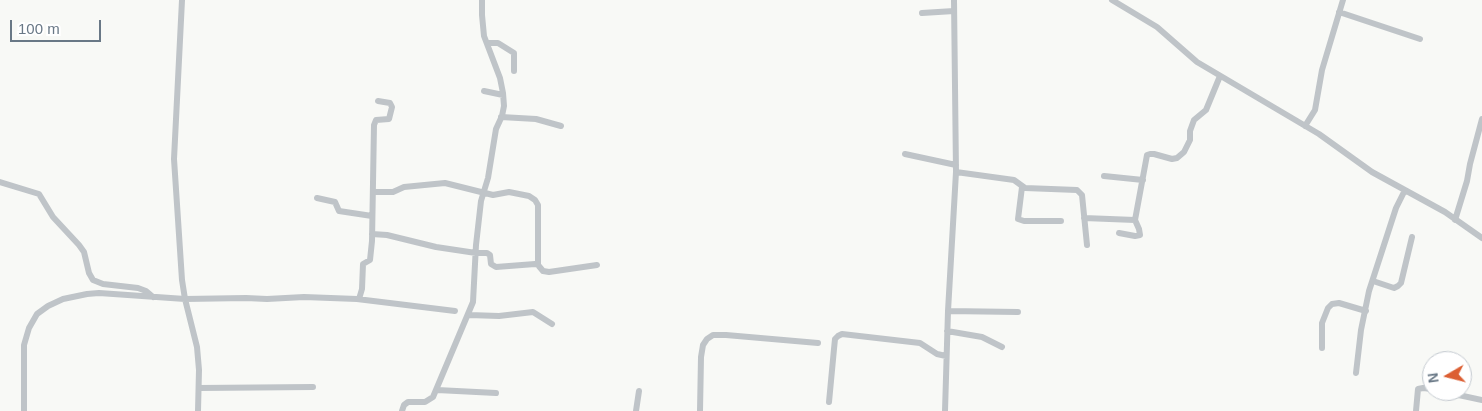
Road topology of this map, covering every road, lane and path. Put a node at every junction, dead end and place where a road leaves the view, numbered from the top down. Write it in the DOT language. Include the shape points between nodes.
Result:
graph roads {
  1 [pos="182,0"];
  2 [pos="482,0"];
  3 [pos="954,0"];
  4 [pos="1112,0"];
  5 [pos="1342,0"];
  6 [pos="1126,3"];
  7 [pos="954,11"];
  8 [pos="922,12"];
  9 [pos="1339,12"];
  10 [pos="1420,39"];
  11 [pos="486,43"];
  12 [pos="514,71"];
  13 [pos="1220,76"];
  14 [pos="484,91"];
  15 [pos="503,95"];
  16 [pos="378,101"];
  17 [pos="501,117"];
  18 [pos="1482,119"];
  19 [pos="561,126"];
  20 [pos="1305,126"];
  21 [pos="905,154"];
  22 [pos="956,169"];
  23 [pos="1104,176"];
  24 [pos="1143,180"];
  25 [pos="0,182"];
  26 [pos="1022,186"];
  27 [pos="1405,190"];
  28 [pos="373,192"];
  29 [pos="483,193"];
  30 [pos="317,198"];
  31 [pos="372,216"];
  32 [pos="1084,218"];
  33 [pos="1135,220"];
  34 [pos="1455,220"];
  35 [pos="1062,222"];
  36 [pos="1119,233"];
  37 [pos="372,234"];
  38 [pos="1412,238"];
  39 [pos="1482,238"];
  40 [pos="1087,245"];
  41 [pos="476,253"];
  42 [pos="538,265"];
  43 [pos="598,265"];
  44 [pos="1373,281"];
  45 [pos="153,297"];
  46 [pos="185,299"];
  47 [pos="359,299"];
  48 [pos="455,310"];
  49 [pos="1366,311"];
  50 [pos="948,312"];
  51 [pos="1018,312"];
  52 [pos="469,315"];
  53 [pos="552,324"];
  54 [pos="947,331"];
  55 [pos="818,343"];
  56 [pos="1002,347"];
  57 [pos="1322,348"];
  58 [pos="946,356"];
  59 [pos="1356,373"];
  60 [pos="314,387"];
  61 [pos="199,388"];
  62 [pos="1422,388"];
  63 [pos="437,390"];
  64 [pos="640,391"];
  65 [pos="496,393"];
  66 [pos="829,402"];
  67 [pos="24,411"];
  68 [pos="198,411"];
  69 [pos="402,411"];
  70 [pos="636,411"];
  71 [pos="700,411"];
  72 [pos="945,411"];
  73 [pos="1416,411"];
  1 -- 46 [label="street" via="174,151"];
  2 -- 11 [label="street"];
  3 -- 7 [label="street"];
  4 -- 6 [label="street"];
  5 -- 9 [label="street"];
  6 -- 13 [label="street" via="1197,62"];
  7 -- 8 [label="street"];
  7 -- 22 [label="street"];
  9 -- 10 [label="street"];
  9 -- 20 [label="street" via="1322,70 1315,110"];
  11 -- 12 [label="street" via="498,43 514,52"];
  11 -- 15 [label="street"];
  13 -- 20 [label="street"];
  13 -- 24 [label="street" via="1206,110 1194,120 1184,152 1172,160 1147,155"];
  14 -- 15 [label="street"];
  15 -- 17 [label="street"];
  16 -- 28 [label="street" via="392,106 389,119 376,120 374,125"];
  17 -- 19 [label="street" via="536,119"];
  17 -- 29 [label="street"];
  18 -- 34 [label="street"];
  20 -- 27 [label="street" via="1372,172"];
  21 -- 22 [label="street"];
  22 -- 26 [label="street" via="1014,180"];
  22 -- 50 [label="street"];
  23 -- 24 [label="street"];
  24 -- 33 [label="street"];
  25 -- 45 [label="street" via="38,194 53,217 79,244 93,280 138,288"];
  26 -- 32 [label="street" via="1077,190 1082,195"];
  26 -- 35 [label="street" via="1018,219"];
  27 -- 34 [label="street"];
  27 -- 44 [label="street" via="1396,208"];
  28 -- 29 [label="street" via="393,192 404,187 445,182"];
  28 -- 31 [label="street"];
  29 -- 41 [label="street"];
  29 -- 42 [label="street" via="516,193 535,200"];
  30 -- 31 [label="street" via="335,202 339,211"];
  31 -- 37 [label="street"];
  32 -- 33 [label="street"];
  32 -- 40 [label="street"];
  33 -- 36 [label="street" via="1140,234"];
  34 -- 39 [label="street"];
  37 -- 41 [label="street"];
  37 -- 47 [label="street" via="370,260 363,264"];
  38 -- 44 [label="street" via="1401,283 1394,288"];
  41 -- 42 [label="street" via="489,254 491,264 496,268"];
  41 -- 52 [label="street" via="474,295"];
  42 -- 43 [label="street" via="549,272"];
  44 -- 49 [label="street"];
  45 -- 46 [label="street"];
  45 -- 67 [label="street" via="87,294 64,299 37,314 24,345"];
  46 -- 47 [label="street"];
  46 -- 61 [label="street" via="197,347"];
  47 -- 48 [label="street"];
  49 -- 57 [label="street" via="1332,304 1322,323"];
  49 -- 59 [label="street"];
  50 -- 51 [label="street"];
  50 -- 54 [label="street"];
  52 -- 53 [label="street" via="533,312"];
  52 -- 63 [label="street"];
  54 -- 56 [label="street" via="982,336"];
  54 -- 58 [label="street"];
  55 -- 71 [label="street" via="726,335 706,338 701,357"];
  58 -- 66 [label="street" via="920,344 842,334 836,339 834,349"];
  58 -- 72 [label="street"];
  60 -- 61 [label="street"];
  61 -- 68 [label="street"];
  62 -- 73 [label="street" via="1418,389"];
  63 -- 65 [label="street"];
  63 -- 69 [label="street" via="425,402 408,402"];
  64 -- 70 [label="street"];
}
